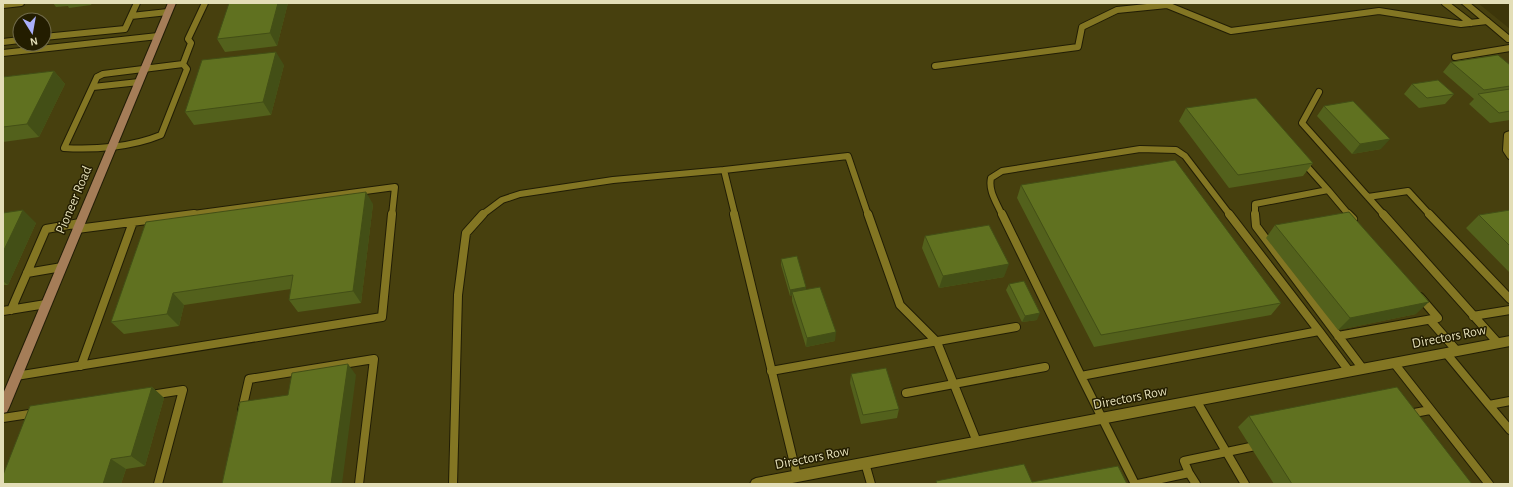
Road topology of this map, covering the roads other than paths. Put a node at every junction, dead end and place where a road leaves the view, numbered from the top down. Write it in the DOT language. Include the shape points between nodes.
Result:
graph roads {
  1 [pos="21,3"];
  2 [pos="137,3"];
  3 [pos="204,3"];
  4 [pos="1445,3"];
  5 [pos="1465,3"];
  6 [pos="3,5"];
  7 [pos="170,8"];
  8 [pos="131,16"];
  9 [pos="1487,21"];
  10 [pos="1471,23"];
  11 [pos="158,36"];
  12 [pos="52,37"];
  13 [pos="1510,40"];
  14 [pos="1510,48"];
  15 [pos="3,53"];
  16 [pos="1456,57"];
  17 [pos="183,64"];
  18 [pos="935,66"];
  19 [pos="144,69"];
  20 [pos="139,82"];
  21 [pos="93,87"];
  22 [pos="1319,92"];
  23 [pos="1510,134"];
  24 [pos="113,144"];
  25 [pos="1296,155"];
  26 [pos="1510,156"];
  27 [pos="724,170"];
  28 [pos="1328,190"];
  29 [pos="1368,197"];
  30 [pos="133,222"];
  31 [pos="1358,225"];
  32 [pos="79,226"];
  33 [pos="62,268"];
  34 [pos="27,273"];
  35 [pos="1413,289"];
  36 [pos="1510,299"];
  37 [pos="46,304"];
  38 [pos="11,310"];
  39 [pos="1510,310"];
  40 [pos="3,311"];
  41 [pos="1473,316"];
  42 [pos="1430,320"];
  43 [pos="1016,327"];
  44 [pos="1319,331"];
  45 [pos="1338,336"];
  46 [pos="1510,341"];
  47 [pos="937,342"];
  48 [pos="1498,343"];
  49 [pos="1457,351"];
  50 [pos="1446,353"];
  51 [pos="1394,363"];
  52 [pos="81,366"];
  53 [pos="1045,367"];
  54 [pos="1363,369"];
  55 [pos="771,371"];
  56 [pos="1349,371"];
  57 [pos="16,376"];
  58 [pos="1081,376"];
  59 [pos="954,384"];
  60 [pos="906,393"];
  61 [pos="144,396"];
  62 [pos="1196,400"];
  63 [pos="1510,401"];
  64 [pos="1489,406"];
  65 [pos="3,408"];
  66 [pos="1430,410"];
  67 [pos="42,412"];
  68 [pos="1400,416"];
  69 [pos="3,418"];
  70 [pos="1101,418"];
  71 [pos="240,419"];
  72 [pos="1510,430"];
  73 [pos="977,442"];
  74 [pos="1272,443"];
  75 [pos="1226,452"];
  76 [pos="865,463"];
  77 [pos="1189,473"];
  78 [pos="797,476"];
  79 [pos="158,484"];
  80 [pos="359,484"];
  81 [pos="453,484"];
  82 [pos="756,484"];
  83 [pos="871,484"];
  84 [pos="1135,484"];
  85 [pos="1138,484"];
  86 [pos="1196,484"];
  87 [pos="1245,484"];
  88 [pos="1489,484"];
  1 -- 6 [label="lane"];
  2 -- 8 [label="lane"];
  3 -- 17 [label="lane" via="188,39 191,43"];
  4 -- 10 [label="lane"];
  5 -- 9 [label="street"];
  7 -- 8 [label="lane"];
  7 -- 11 [label="street, Pioneer Road"];
  8 -- 12 [label="lane" via="125,29"];
  9 -- 10 [label="lane"];
  9 -- 13 [label="street"];
  10 -- 18 [label="lane" via="1461,24 1379,11 1231,31 1167,5 1116,10 1082,27 1078,48"];
  11 -- 15 [label="lane"];
  11 -- 19 [label="street, Pioneer Road"];
  14 -- 16 [label="lane"];
  17 -- 19 [label="lane"];
  17 -- 24 [label="lane" via="187,69 162,135 154,139"];
  19 -- 20 [label="street, Pioneer Road"];
  19 -- 21 [label="lane" via="103,74 97,77"];
  20 -- 21 [label="lane"];
  20 -- 24 [label="street, Pioneer Road"];
  21 -- 24 [label="lane" via="64,148"];
  22 -- 29 [label="lane" via="1302,123"];
  23 -- 26 [label="lane" via="1507,135 1506,150"];
  24 -- 32 [label="street, Pioneer Road"];
  25 -- 28 [label="lane"];
  27 -- 47 [label="lane" via="848,156 900,305"];
  27 -- 55 [label="lane"];
  27 -- 81 [label="lane" via="613,180 520,194 502,200 478,218 466,233 458,295"];
  28 -- 31 [label="lane"];
  28 -- 45 [label="lane" via="1255,204 1256,226"];
  29 -- 36 [label="lane" via="1408,191"];
  29 -- 41 [label="lane"];
  30 -- 32 [label="lane"];
  30 -- 52 [label="lane"];
  30 -- 52 [label="lane" via="395,187 382,317"];
  32 -- 33 [label="street, Pioneer Road"];
  32 -- 34 [label="lane" via="46,229"];
  33 -- 34 [label="lane"];
  33 -- 37 [label="street, Pioneer Road"];
  34 -- 38 [label="lane"];
  35 -- 42 [label="lane" via="1438,318"];
  37 -- 38 [label="lane"];
  37 -- 57 [label="street, Pioneer Road"];
  38 -- 40 [label="lane"];
  39 -- 41 [label="lane"];
  41 -- 48 [label="lane"];
  42 -- 45 [label="lane"];
  42 -- 49 [label="lane"];
  43 -- 47 [label="lane"];
  44 -- 56 [label="lane"];
  44 -- 58 [label="lane"];
  44 -- 58 [label="lane" via="1185,156 1176,150 1140,149 1002,171 991,178 991,191"];
  45 -- 54 [label="lane"];
  46 -- 48 [label="street, Directors Row"];
  47 -- 55 [label="lane"];
  47 -- 59 [label="lane"];
  48 -- 49 [label="street, Directors Row"];
  49 -- 50 [label="street, Directors Row"];
  50 -- 51 [label="street, Directors Row"];
  50 -- 64 [label="lane"];
  51 -- 54 [label="street, Directors Row"];
  51 -- 66 [label="lane"];
  52 -- 57 [label="lane"];
  53 -- 59 [label="lane"];
  54 -- 56 [label="street, Directors Row"];
  55 -- 78 [label="lane"];
  56 -- 62 [label="street, Directors Row"];
  57 -- 65 [label="street, Pioneer Road"];
  58 -- 70 [label="lane"];
  59 -- 60 [label="lane"];
  59 -- 73 [label="lane"];
  61 -- 79 [label="lane" via="183,390"];
  62 -- 70 [label="street, Directors Row"];
  62 -- 75 [label="lane"];
  63 -- 64 [label="lane"];
  64 -- 72 [label="lane"];
  66 -- 68 [label="lane"];
  66 -- 88 [label="lane"];
  67 -- 69 [label="lane"];
  70 -- 73 [label="street, Directors Row"];
  70 -- 84 [label="lane"];
  71 -- 80 [label="lane" via="249,379 374,359"];
  73 -- 76 [label="street, Directors Row"];
  74 -- 75 [label="lane"];
  75 -- 77 [label="lane" via="1184,461"];
  75 -- 87 [label="lane"];
  76 -- 78 [label="street, Directors Row"];
  76 -- 83 [label="lane"];
  77 -- 85 [label="lane"];
  77 -- 86 [label="lane"];
  78 -- 82 [label="street, Directors Row"];
}
